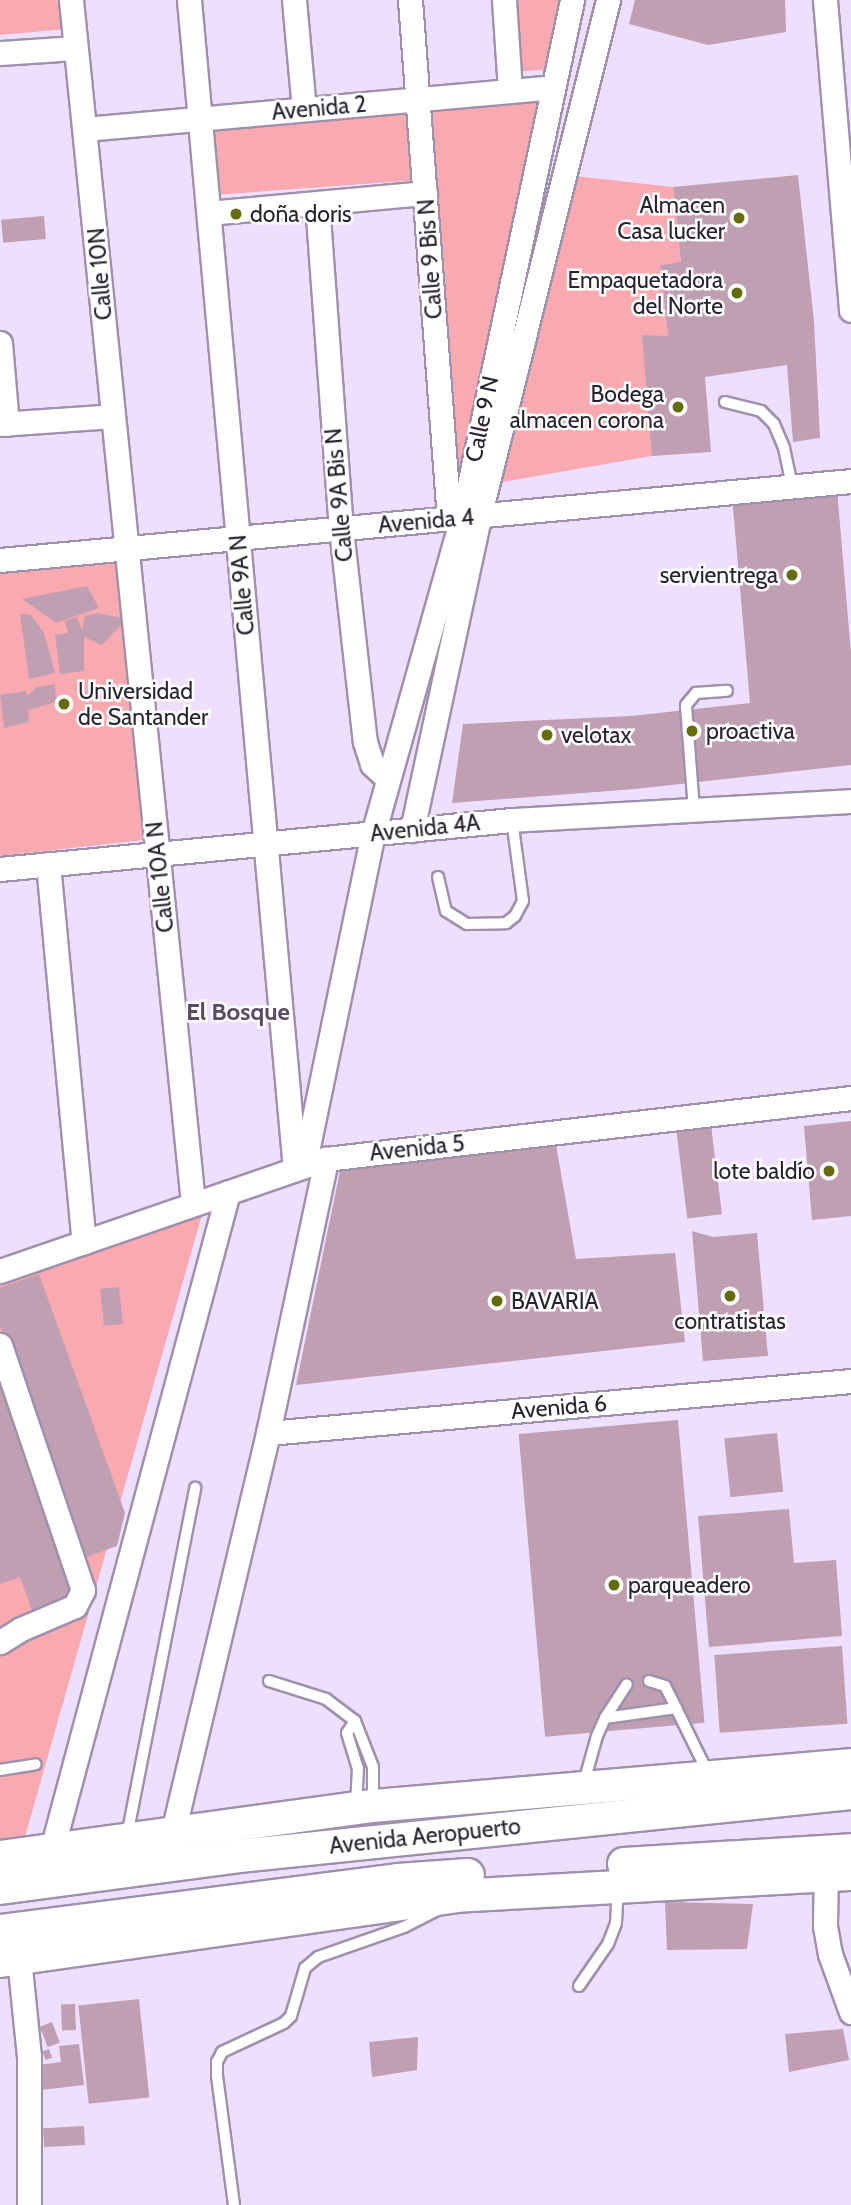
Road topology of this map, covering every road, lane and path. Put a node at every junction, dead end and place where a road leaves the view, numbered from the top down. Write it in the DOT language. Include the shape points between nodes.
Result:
graph roads {
  1 [pos="71,0"];
  2 [pos="189,0"];
  3 [pos="294,0"];
  4 [pos="410,0"];
  5 [pos="504,0"];
  6 [pos="572,0"];
  7 [pos="608,0"];
  8 [pos="825,0"];
  9 [pos="75,48"];
  10 [pos="0,53"];
  11 [pos="552,88"];
  12 [pos="510,91"];
  13 [pos="418,99"];
  14 [pos="304,109"];
  15 [pos="200,118"];
  16 [pos="85,129"];
  17 [pos="425,193"];
  18 [pos="317,203"];
  19 [pos="208,214"];
  20 [pos="851,310"];
  21 [pos="0,343"];
  22 [pos="725,402"];
  23 [pos="113,416"];
  24 [pos="4,424"];
  25 [pos="851,481"];
  26 [pos="792,486"];
  27 [pos="463,518"];
  28 [pos="341,528"];
  29 [pos="238,540"];
  30 [pos="128,549"];
  31 [pos="0,560"];
  32 [pos="727,691"];
  33 [pos="388,779"];
  34 [pos="851,801"];
  35 [pos="694,810"];
  36 [pos="512,820"];
  37 [pos="412,830"];
  38 [pos="373,834"];
  39 [pos="265,844"];
  40 [pos="158,854"];
  41 [pos="48,864"];
  42 [pos="0,869"];
  43 [pos="438,877"];
  44 [pos="851,1098"];
  45 [pos="326,1158"];
  46 [pos="299,1168"];
  47 [pos="228,1192"];
  48 [pos="193,1204"];
  49 [pos="84,1242"];
  50 [pos="0,1271"];
  51 [pos="0,1345"];
  52 [pos="851,1381"];
  53 [pos="268,1433"];
  54 [pos="195,1488"];
  55 [pos="0,1642"];
  56 [pos="269,1681"];
  57 [pos="649,1681"];
  58 [pos="627,1684"];
  59 [pos="676,1708"];
  60 [pos="605,1718"];
  61 [pos="355,1721"];
  62 [pos="36,1765"];
  63 [pos="0,1770"];
  64 [pos="711,1778"];
  65 [pos="844,1780"];
  66 [pos="582,1789"];
  67 [pos="365,1807"];
  68 [pos="265,1819"];
  69 [pos="173,1832"];
  70 [pos="127,1838"];
  71 [pos="52,1849"];
  72 [pos="288,1850"];
  73 [pos="239,1856"];
  74 [pos="0,1857"];
  75 [pos="838,1863"];
  76 [pos="618,1887"];
  77 [pos="0,1888"];
  78 [pos="456,1896"];
  79 [pos="141,1912"];
  80 [pos="92,1919"];
  81 [pos="0,1931"];
  82 [pos="116,1945"];
  83 [pos="10,1959"];
  84 [pos="579,1986"];
  85 [pos="851,2012"];
  86 [pos="29,2205"];
  87 [pos="234,2205"];
  1 -- 9 [label="street, Calle 10N"];
  2 -- 15 [label="street, Calle 9A N"];
  3 -- 14 [label="street"];
  4 -- 13 [label="street, Calle 9 Bis N"];
  5 -- 12 [label="street"];
  6 -- 11 [label="street, Calle 9 N"];
  7 -- 27 [label="street, Calle 9 N"];
  8 -- 20 [label="street"];
  9 -- 10 [label="street"];
  9 -- 16 [label="street, Calle 10N"];
  11 -- 12 [label="street, Avenida 2"];
  11 -- 27 [label="street, Calle 9 N"];
  12 -- 13 [label="street, Avenida 2"];
  13 -- 14 [label="street, Avenida 2"];
  13 -- 17 [label="street, Calle 9 Bis N"];
  14 -- 15 [label="street, Avenida 2"];
  15 -- 16 [label="street, Avenida 2"];
  15 -- 19 [label="street, Calle 9A N"];
  16 -- 23 [label="street, Calle 10N"];
  17 -- 18 [label="street"];
  17 -- 27 [label="street, Calle 9 Bis N"];
  18 -- 19 [label="street"];
  18 -- 28 [label="street, Calle 9A Bis N"];
  19 -- 29 [label="street, Calle 9A N"];
  21 -- 24 [label="street"];
  22 -- 26 [label="lane" via="761,411 774,424"];
  23 -- 24 [label="street"];
  23 -- 30 [label="street, Calle 10N"];
  25 -- 26 [label="street, Avenida 4"];
  26 -- 27 [label="street, Avenida 4"];
  27 -- 28 [label="street, Avenida 4"];
  27 -- 33 [label="street, Calle 9 N"];
  27 -- 37 [label="street, Calle 9 N"];
  28 -- 29 [label="street, Avenida 4"];
  28 -- 33 [label="street, Calle 9A Bis N" via="368,754"];
  29 -- 30 [label="street, Avenida 4"];
  29 -- 39 [label="street, Calle 9A N"];
  30 -- 31 [label="street, Avenida 4"];
  30 -- 40 [label="street, Calle 10A N"];
  32 -- 35 [label="lane" via="696,694 686,705"];
  33 -- 38 [label="street, Calle 9 N"];
  34 -- 35 [label="street, Avenida 4A"];
  35 -- 36 [label="street, Avenida 4A"];
  36 -- 37 [label="street, Avenida 4A"];
  36 -- 43 [label="lane" via="523,901 506,923 467,924 446,911"];
  37 -- 38 [label="street, Avenida 4A"];
  38 -- 39 [label="street, Avenida 4A"];
  38 -- 46 [label="street, Calle 9 N"];
  39 -- 40 [label="street, Avenida 4A"];
  39 -- 46 [label="street, Calle 9A N"];
  40 -- 41 [label="street, Avenida 4A"];
  40 -- 48 [label="street, Calle 10A N"];
  41 -- 42 [label="street, Avenida 4A"];
  41 -- 49 [label="street"];
  44 -- 45 [label="street, Avenida 5"];
  45 -- 46 [label="street, Avenida 5"];
  45 -- 53 [label="street"];
  46 -- 47 [label="street, Avenida 5"];
  47 -- 48 [label="street, Avenida 5"];
  47 -- 71 [label="street"];
  48 -- 49 [label="street, Avenida 5"];
  49 -- 50 [label="street, Avenida 5"];
  51 -- 55 [label="street" via="82,1584 82,1596 75,1606"];
  52 -- 53 [label="street, Avenida 6"];
  53 -- 69 [label="street"];
  54 -- 70 [label="lane"];
  56 -- 61 [label="lane" via="326,1699"];
  57 -- 59 [label="lane" via="665,1686"];
  58 -- 60 [label="lane"];
  59 -- 60 [label="lane"];
  59 -- 64 [label="lane"];
  60 -- 66 [label="lane"];
  61 -- 67 [label="lane" via="373,1767"];
  61 -- 67 [label="lane" via="347,1733"];
  62 -- 63 [label="lane"];
  64 -- 65 [label="main road, Avenida Aeropuerto"];
  64 -- 66 [label="main road, Avenida Aeropuerto"];
  65 -- 72 [label="main road, Avenida Aeropuerto"];
  66 -- 67 [label="main road, Avenida Aeropuerto"];
  67 -- 68 [label="main road, Avenida Aeropuerto"];
  68 -- 69 [label="main road, Avenida Aeropuerto"];
  68 -- 72 [label="main road"];
  68 -- 73 [label="main road"];
  69 -- 70 [label="main road, Avenida Aeropuerto"];
  70 -- 71 [label="main road, Avenida Aeropuerto"];
  71 -- 74 [label="main road, Avenida Aeropuerto"];
  72 -- 73 [label="main road, Avenida Aeropuerto"];
  73 -- 77 [label="main road, Avenida Aeropuerto"];
  75 -- 76 [label="main road"];
  75 -- 79 [label="main road, Avenida Aeropuerto" via="398,1880"];
  75 -- 85 [label="street" via="825,1926"];
  76 -- 78 [label="main road"];
  76 -- 84 [label="lane" via="617,1923"];
  78 -- 82 [label="main road"];
  78 -- 87 [label="lane" via="429,1916 318,1957 305,1968 291,2016 284,2023 222,2052 217,2076"];
  79 -- 80 [label="main road, Avenida Aeropuerto"];
  79 -- 82 [label="main road"];
  80 -- 81 [label="main road, Avenida Aeropuerto"];
  80 -- 82 [label="main road"];
  82 -- 83 [label="main road"];
  83 -- 86 [label="street" via="29,2056"];
}
